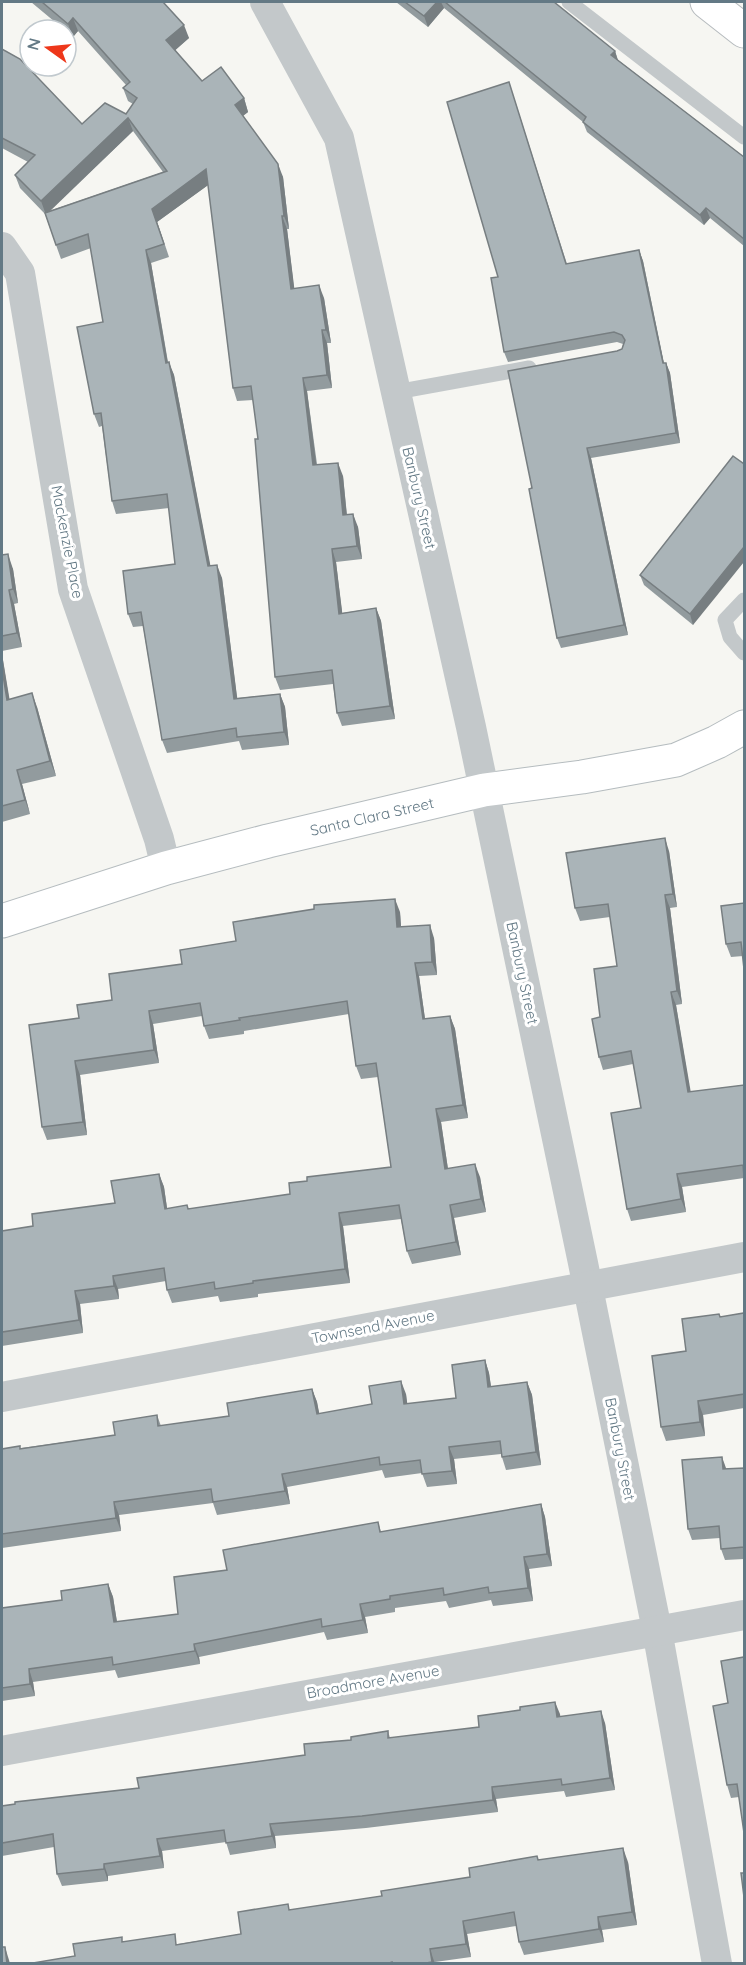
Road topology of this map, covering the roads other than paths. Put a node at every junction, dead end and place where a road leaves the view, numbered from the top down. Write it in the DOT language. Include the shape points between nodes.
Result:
graph roads {
  1 [pos="265,2"];
  2 [pos="570,2"];
  3 [pos="707,2"];
  4 [pos="744,31"];
  5 [pos="744,137"];
  6 [pos="2,247"];
  7 [pos="549,365"];
  8 [pos="396,392"];
  9 [pos="744,600"];
  10 [pos="744,653"];
  11 [pos="744,727"];
  12 [pos="484,790"];
  13 [pos="166,868"];
  14 [pos="2,921"];
  15 [pos="744,1257"];
  16 [pos="588,1287"];
  17 [pos="2,1397"];
  18 [pos="744,1615"];
  19 [pos="657,1630"];
  20 [pos="2,1750"];
  21 [pos="717,1964"];
  1 -- 8 [label="street, Banbury Street" via="339,138"];
  2 -- 5 [label="lane"];
  3 -- 4 [label="main road"];
  6 -- 13 [label="street, Mackenzie Place" via="20,273 73,589"];
  7 -- 8 [label="lane"];
  8 -- 12 [label="street, Banbury Street"];
  9 -- 10 [label="lane" via="725,620 730,637"];
  11 -- 12 [label="main road, Santa Clara Street" via="676,760"];
  12 -- 13 [label="main road, Santa Clara Street"];
  12 -- 16 [label="street, Banbury Street"];
  13 -- 14 [label="main road, Santa Clara Street"];
  15 -- 16 [label="street, Townsend Avenue"];
  16 -- 17 [label="street, Townsend Avenue"];
  16 -- 19 [label="street, Banbury Street"];
  18 -- 19 [label="street, Broadmore Avenue"];
  19 -- 20 [label="street, Broadmore Avenue"];
  19 -- 21 [label="street, Banbury Street"];
}
